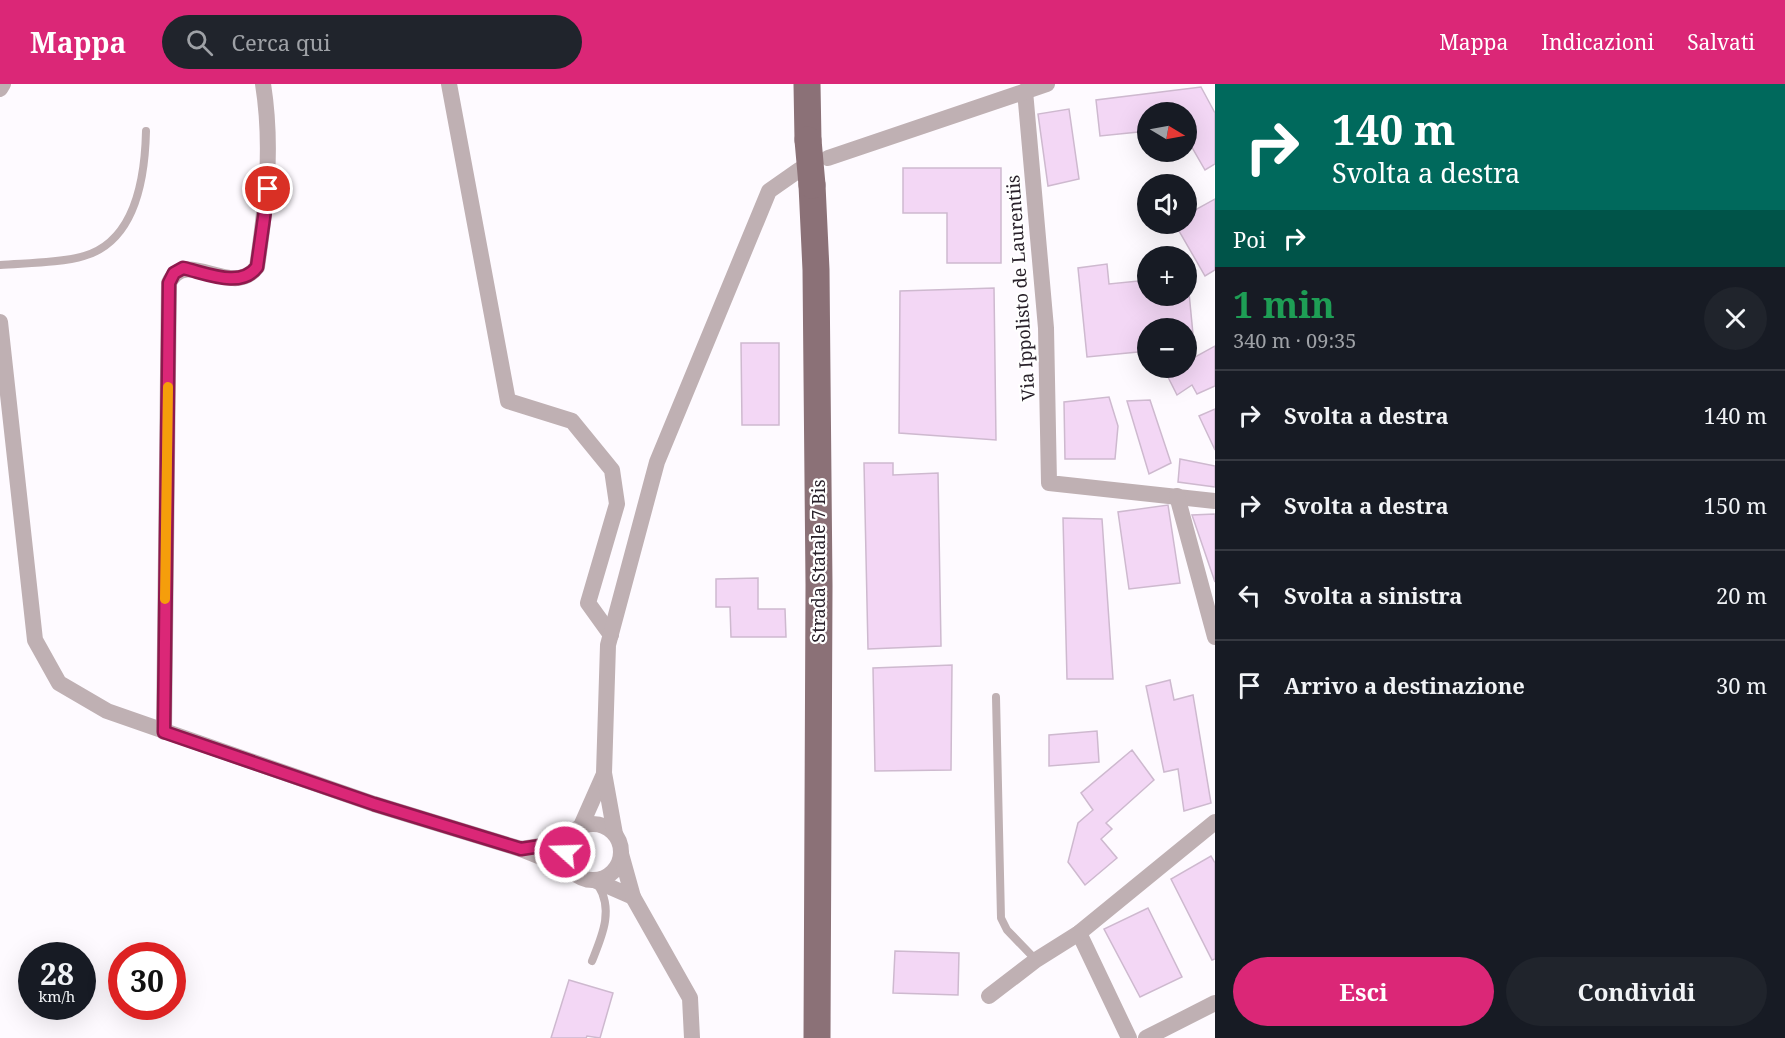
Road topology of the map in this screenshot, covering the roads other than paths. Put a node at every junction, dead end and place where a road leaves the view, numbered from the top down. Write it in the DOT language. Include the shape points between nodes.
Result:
graph roads {
  1 [pos="3,84"];
  2 [pos="263,84"];
  3 [pos="449,84"];
  4 [pos="807,84"];
  5 [pos="1047,84"];
  6 [pos="0,89"];
  7 [pos="1025,91"];
  8 [pos="146,131"];
  9 [pos="818,149"];
  10 [pos="806,177"];
  11 [pos="0,265"];
  12 [pos="0,322"];
  13 [pos="1177,496"];
  14 [pos="1215,501"];
  15 [pos="610,635"];
  16 [pos="1215,638"];
  17 [pos="996,697"];
  18 [pos="164,732"];
  19 [pos="604,773"];
  20 [pos="1215,822"];
  21 [pos="582,826"];
  22 [pos="615,834"];
  23 [pos="567,842"];
  24 [pos="521,849"];
  25 [pos="621,854"];
  26 [pos="571,870"];
  27 [pos="594,880"];
  28 [pos="633,897"];
  29 [pos="1078,933"];
  30 [pos="1036,960"];
  31 [pos="592,962"];
  32 [pos="989,996"];
  33 [pos="1215,1003"];
  34 [pos="692,1038"];
  35 [pos="817,1038"];
  36 [pos="1129,1038"];
  37 [pos="1146,1038"];
  1 -- 6 [label="street"];
  2 -- 18 [label="street" via="268,189 257,267 250,276 239,280 183,268 174,273 169,283"];
  3 -- 15 [label="street" via="508,401 572,421 612,470 617,504 588,603"];
  4 -- 9 [label="main road, Strada Statale 7 Bis"];
  5 -- 7 [label="street"];
  7 -- 9 [label="street"];
  7 -- 13 [label="street, Via Ippolisto de Laurentiis" via="1046,328 1049,483"];
  8 -- 11 [label="lane" via="145,165 138,196 124,224 108,243 84,256"];
  9 -- 10 [label="main road, Strada Statale 7 Bis, bridge"];
  10 -- 15 [label="street" via="769,191 657,462"];
  10 -- 35 [label="main road, Strada Statale 7 Bis" via="819,585"];
  12 -- 18 [label="street" via="35,640 59,683 107,711"];
  13 -- 14 [label="street"];
  13 -- 16 [label="street"];
  15 -- 19 [label="street"];
  17 -- 30 [label="lane" via="1001,918 1007,930"];
  18 -- 24 [label="street" via="374,804"];
  19 -- 21 [label="street"];
  19 -- 22 [label="street"];
  20 -- 29 [label="street"];
  21 -- 22 [label="street" via="600,824"];
  21 -- 23 [label="street"];
  22 -- 25 [label="street"];
  23 -- 24 [label="street"];
  23 -- 26 [label="street" via="566,861"];
  24 -- 26 [label="street"];
  25 -- 27 [label="street" via="610,875"];
  25 -- 28 [label="street"];
  26 -- 27 [label="street"];
  27 -- 28 [label="street"];
  27 -- 31 [label="lane" via="605,897 607,914"];
  28 -- 34 [label="street" via="690,998"];
  29 -- 30 [label="street"];
  29 -- 36 [label="street"];
  30 -- 32 [label="street"];
  33 -- 37 [label="street"];
}
